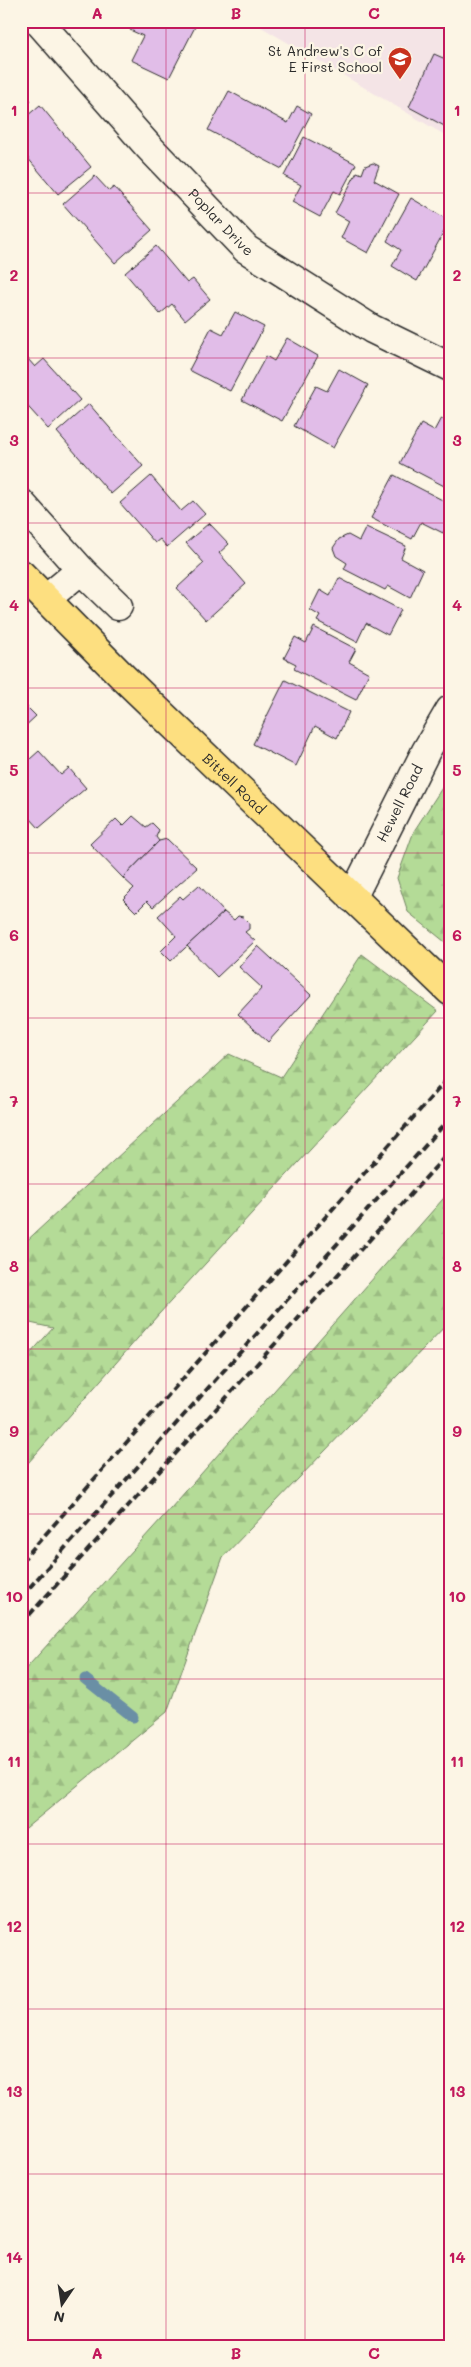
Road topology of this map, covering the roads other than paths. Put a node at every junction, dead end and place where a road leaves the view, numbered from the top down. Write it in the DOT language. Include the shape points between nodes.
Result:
graph roads {
  1 [pos="38,21"];
  2 [pos="450,367"];
  3 [pos="21,503"];
  4 [pos="81,570"];
  5 [pos="21,574"];
  6 [pos="46,599"];
  7 [pos="118,606"];
  8 [pos="450,710"];
  9 [pos="352,898"];
  10 [pos="450,991"];
  1 -- 2 [label="street, Poplar Drive" via="147,145 246,250 372,328"];
  3 -- 4 [label="street"];
  4 -- 6 [label="street"];
  4 -- 7 [label="street"];
  5 -- 6 [label="main road, Bittell Road"];
  6 -- 9 [label="main road, Bittell Road"];
  8 -- 9 [label="street, Hewell Road"];
  9 -- 10 [label="main road, Bittell Road"];
}
